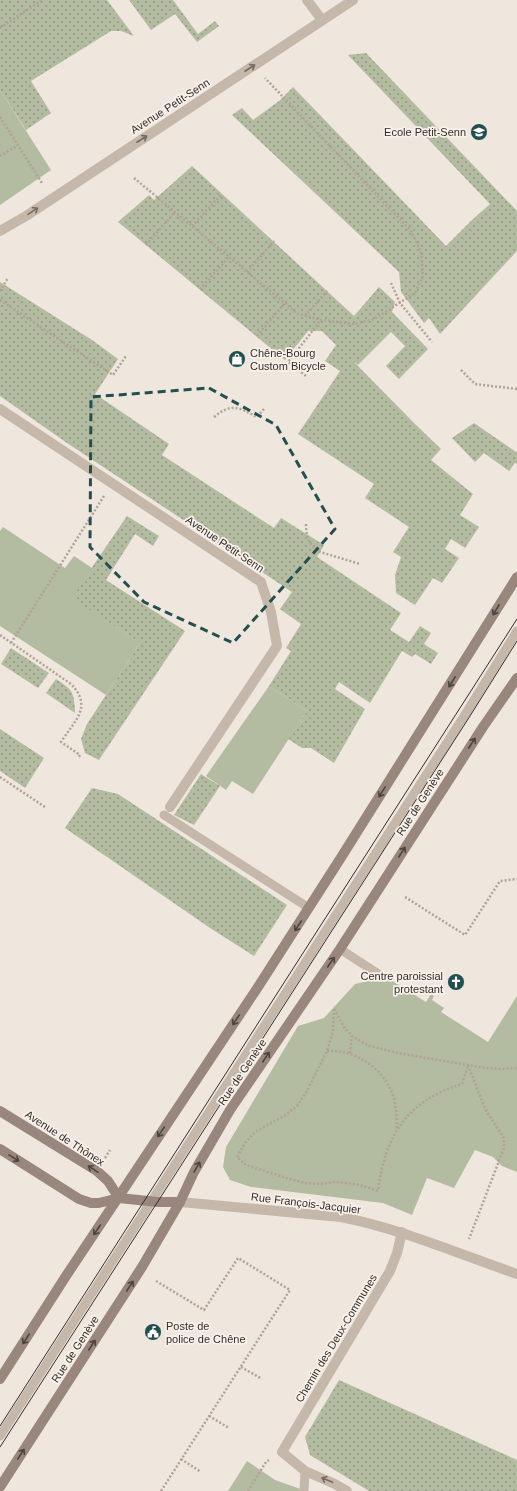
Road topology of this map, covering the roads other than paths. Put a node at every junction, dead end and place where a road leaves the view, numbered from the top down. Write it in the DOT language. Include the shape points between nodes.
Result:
graph roads {
  1 [pos="307,0"];
  2 [pos="353,0"];
  3 [pos="322,20"];
  4 [pos="0,231"];
  5 [pos="0,409"];
  6 [pos="517,578"];
  7 [pos="517,631"];
  8 [pos="517,678"];
  9 [pos="167,811"];
  10 [pos="309,908"];
  11 [pos="340,949"];
  12 [pos="380,975"];
  13 [pos="0,1111"];
  14 [pos="0,1149"];
  15 [pos="119,1198"];
  16 [pos="151,1201"];
  17 [pos="180,1202"];
  18 [pos="402,1232"];
  19 [pos="517,1274"];
  20 [pos="0,1379"];
  21 [pos="0,1436"];
  22 [pos="305,1471"];
  23 [pos="0,1487"];
  24 [pos="304,1491"];
  25 [pos="347,1491"];
  1 -- 3 [label="street"];
  2 -- 3 [label="street, Avenue Petit-Senn"];
  4 -- 3 [label="street, Avenue Petit-Senn, one-way"];
  5 -- 9 [label="street, Avenue Petit-Senn" via="261,582 271,612 277,646"];
  6 -- 10 [label="main road, one-way"];
  7 -- 16 [label="lane"];
  11 -- 8 [label="main road, Rue de Genève, one-way" via="483,726"];
  9 -- 10 [label="lane"];
  10 -- 15 [label="main road, one-way"];
  11 -- 12 [label="lane"];
  17 -- 11 [label="main road, Rue de Genève, one-way" via="194,1172 230,1110"];
  15 -- 13 [label="main road, Avenue de Thônex, one-way" via="108,1182 96,1171"];
  14 -- 15 [label="main road, one-way" via="79,1199 99,1203"];
  15 -- 16 [label="main road"];
  15 -- 20 [label="main road, one-way"];
  16 -- 17 [label="main road"];
  16 -- 21 [label="lane"];
  17 -- 18 [label="street, Rue François-Jacquier" via="341,1217"];
  23 -- 17 [label="main road, Rue de Genève, one-way" via="135,1278"];
  18 -- 19 [label="street, Rue François-Jacquier"];
  18 -- 22 [label="street, Chemin des Deux-Communes" via="390,1271 282,1452"];
  22 -- 24 [label="lane"];
  25 -- 22 [label="street, one-way"];
}
